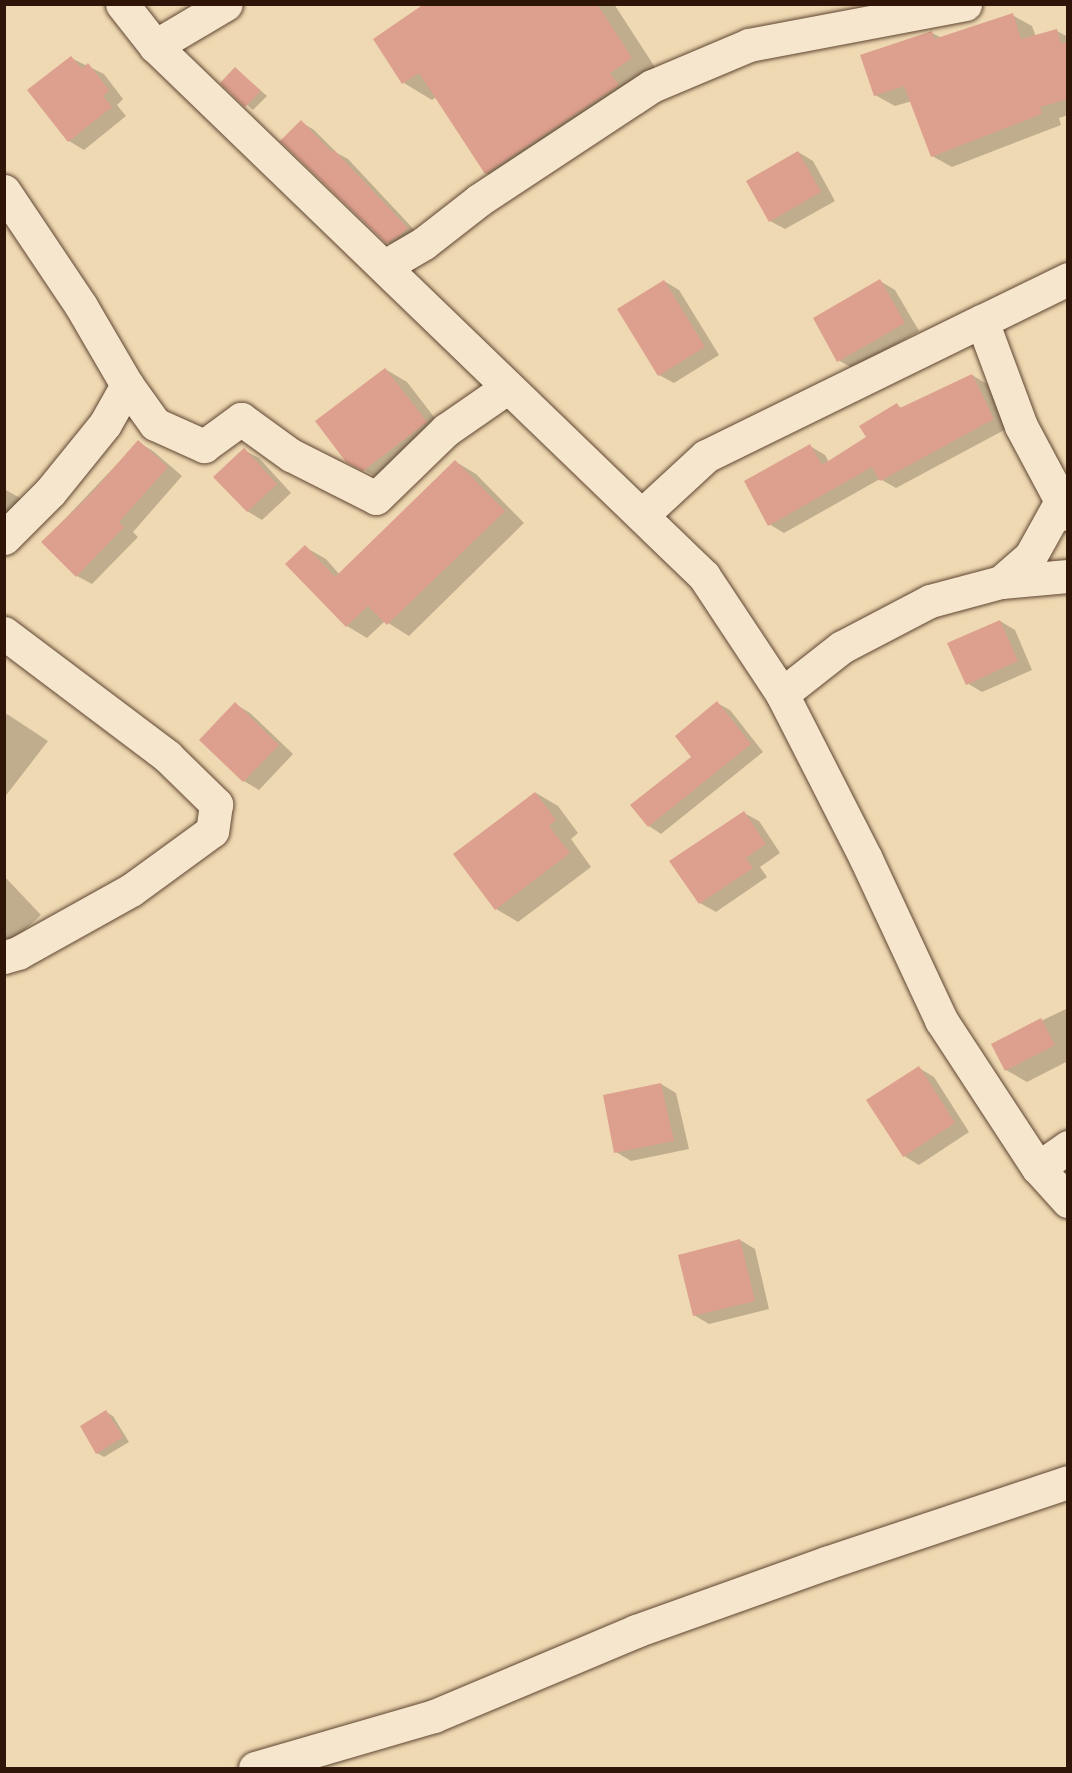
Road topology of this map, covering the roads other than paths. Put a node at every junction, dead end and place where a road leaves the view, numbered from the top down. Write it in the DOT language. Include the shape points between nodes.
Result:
graph roads {
  1 [pos="122,4"];
  2 [pos="226,4"];
  3 [pos="965,4"];
  4 [pos="155,46"];
  5 [pos="4,192"];
  6 [pos="385,266"];
  7 [pos="1068,279"];
  8 [pos="982,321"];
  9 [pos="127,385"];
  10 [pos="508,387"];
  11 [pos="1064,508"];
  12 [pos="642,515"];
  13 [pos="4,538"];
  14 [pos="1068,576"];
  15 [pos="1001,582"];
  16 [pos="4,633"];
  17 [pos="782,694"];
  18 [pos="4,957"];
  19 [pos="1068,1147"];
  20 [pos="1038,1168"];
  21 [pos="1068,1201"];
  22 [pos="1068,1482"];
  23 [pos="255,1768"];
  1 -- 4 [label="street"];
  2 -- 4 [label="street"];
  3 -- 6 [label="street" via="749,45 652,86"];
  4 -- 6 [label="street"];
  5 -- 9 [label="street" via="81,306"];
  6 -- 10 [label="street"];
  7 -- 8 [label="street"];
  8 -- 11 [label="street" via="1021,426"];
  8 -- 12 [label="street" via="706,456"];
  9 -- 10 [label="street" via="155,424 194,442 204,446 241,419 291,455 376,498 446,430"];
  9 -- 13 [label="street" via="105,424 50,492"];
  10 -- 12 [label="street"];
  11 -- 15 [label="street" via="1030,558"];
  12 -- 17 [label="street" via="704,576"];
  14 -- 15 [label="street"];
  15 -- 17 [label="street" via="930,601 842,647"];
  16 -- 18 [label="street" via="167,756 216,804 212,831 131,890"];
  17 -- 20 [label="street" via="866,859 941,1020"];
  19 -- 20 [label="street"];
  20 -- 21 [label="street"];
  22 -- 23 [label="street" via="636,1631 434,1716"];
}
